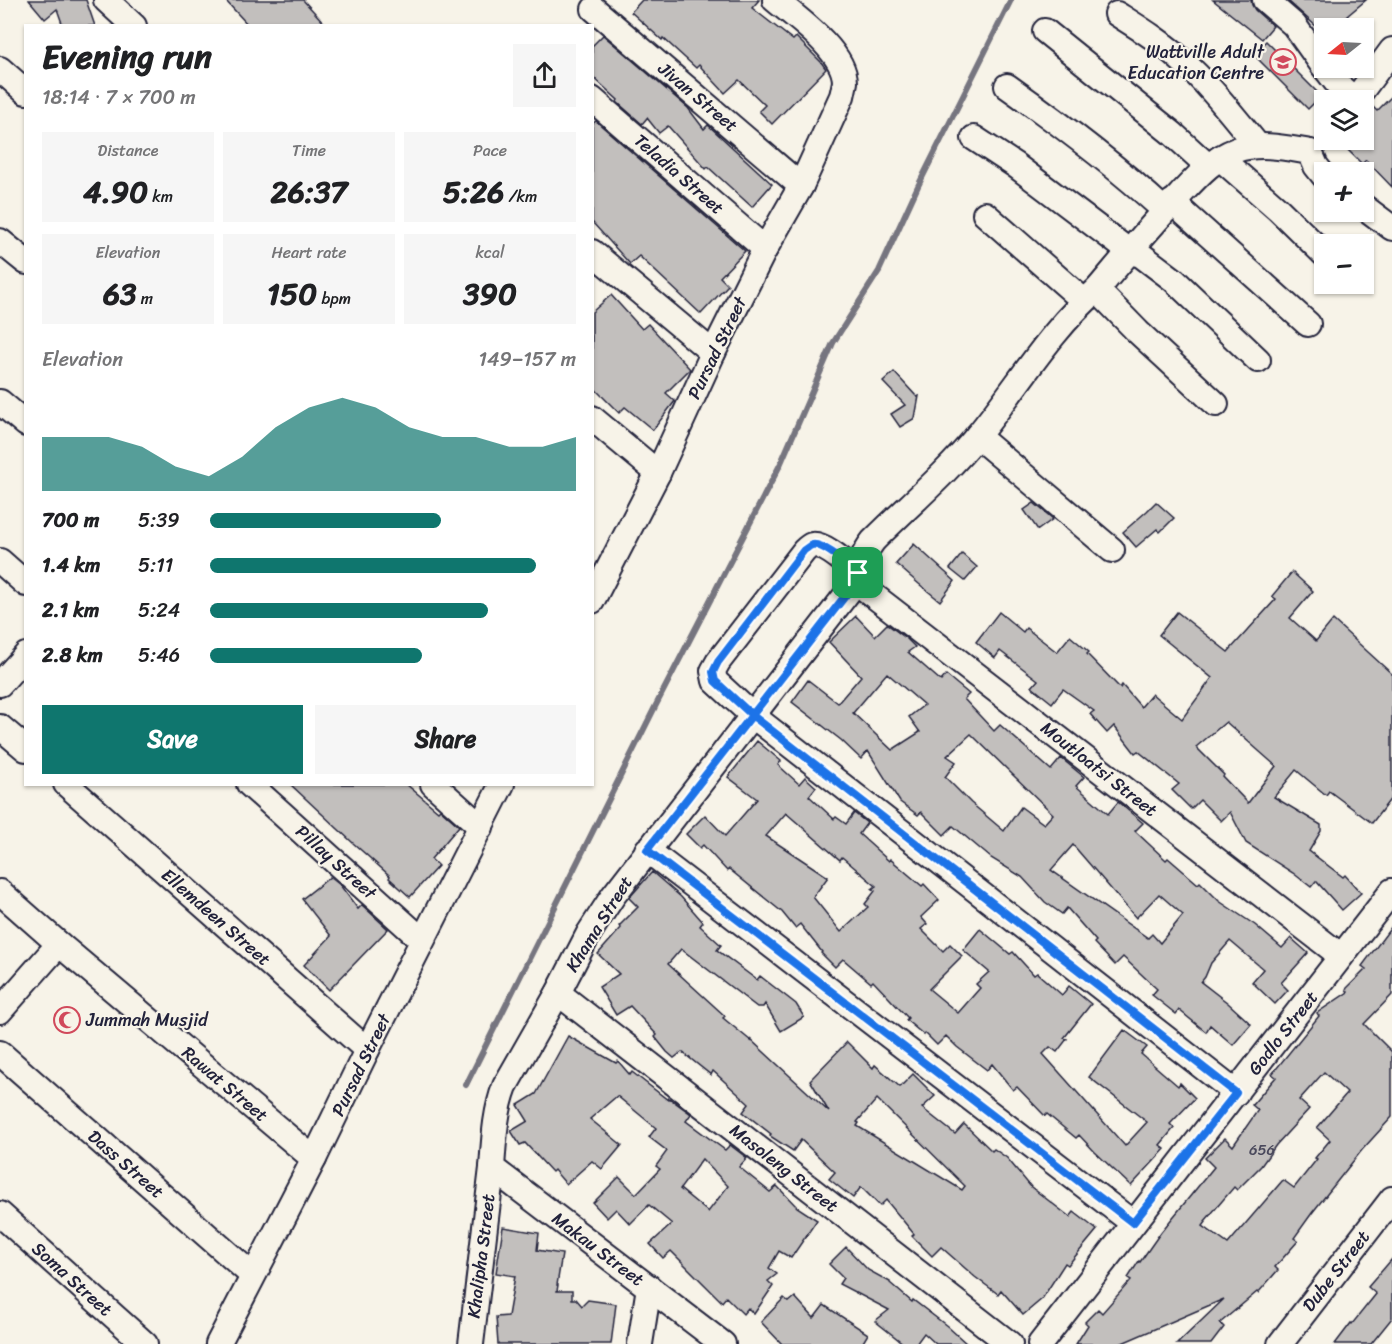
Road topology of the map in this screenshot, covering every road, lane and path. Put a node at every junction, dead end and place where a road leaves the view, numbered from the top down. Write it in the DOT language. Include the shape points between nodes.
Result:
graph roads {
  1 [pos="105,0"];
  2 [pos="776,0"];
  3 [pos="1265,0"];
  4 [pos="592,12"];
  5 [pos="1117,14"];
  6 [pos="132,24"];
  7 [pos="1045,31"];
  8 [pos="1392,50"];
  9 [pos="1314,52"];
  10 [pos="0,69"];
  11 [pos="1333,78"];
  12 [pos="1008,86"];
  13 [pos="24,90"];
  14 [pos="1344,90"];
  15 [pos="1362,90"];
  16 [pos="594,101"];
  17 [pos="974,138"];
  18 [pos="1314,144"];
  19 [pos="1258,146"];
  20 [pos="1214,162"];
  21 [pos="801,186"];
  22 [pos="1168,206"];
  23 [pos="985,214"];
  24 [pos="1374,214"];
  25 [pos="1392,228"];
  26 [pos="0,241"];
  27 [pos="1314,244"];
  28 [pos="765,249"];
  29 [pos="1130,252"];
  30 [pos="594,254"];
  31 [pos="24,260"];
  32 [pos="1090,296"];
  33 [pos="1308,324"];
  34 [pos="713,353"];
  35 [pos="1258,360"];
  36 [pos="0,402"];
  37 [pos="1216,404"];
  38 [pos="594,420"];
  39 [pos="24,422"];
  40 [pos="977,436"];
  41 [pos="658,473"];
  42 [pos="1112,550"];
  43 [pos="0,561"];
  44 [pos="857,577"];
  45 [pos="24,582"];
  46 [pos="594,595"];
  47 [pos="24,657"];
  48 [pos="0,684"];
  49 [pos="753,716"];
  50 [pos="0,727"];
  51 [pos="24,747"];
  52 [pos="68,786"];
  53 [pos="251,786"];
  54 [pos="435,786"];
  55 [pos="501,786"];
  56 [pos="481,827"];
  57 [pos="647,850"];
  58 [pos="1392,891"];
  59 [pos="0,892"];
  60 [pos="422,940"];
  61 [pos="60,944"];
  62 [pos="1341,956"];
  63 [pos="558,993"];
  64 [pos="0,1011"];
  65 [pos="367,1050"];
  66 [pos="0,1053"];
  67 [pos="1236,1093"];
  68 [pos="493,1156"];
  69 [pos="314,1159"];
  70 [pos="1392,1199"];
  71 [pos="0,1214"];
  72 [pos="1133,1223"];
  73 [pos="252,1275"];
  74 [pos="649,1287"];
  75 [pos="145,1344"];
  76 [pos="218,1344"];
  77 [pos="471,1344"];
  78 [pos="640,1344"];
  79 [pos="723,1344"];
  80 [pos="1010,1344"];
  81 [pos="1040,1344"];
  82 [pos="1280,1344"];
  1 -- 6 [label="street"];
  2 -- 21 [label="street, Pursad Street" via="830,50 845,81 842,96"];
  3 -- 9 [label="street" via="1294,25"];
  4 -- 21 [label="street, Jivan Street"];
  5 -- 19 [label="street" via="1181,59"];
  7 -- 20 [label="street"];
  8 -- 15 [label="street"];
  10 -- 13 [label="street"];
  11 -- 14 [label="street"];
  12 -- 22 [label="street"];
  16 -- 28 [label="street, Teladia Street"];
  17 -- 29 [label="street"];
  18 -- 19 [label="street"];
  19 -- 20 [label="street" via="1237,150"];
  20 -- 22 [label="street, Khama Street"];
  20 -- 27 [label="street" via="1278,209"];
  21 -- 28 [label="street, Pursad Street"];
  22 -- 29 [label="street, Khama Street"];
  22 -- 33 [label="street"];
  23 -- 32 [label="street"];
  24 -- 25 [label="street"];
  26 -- 31 [label="street"];
  28 -- 34 [label="street, Pursad Street"];
  29 -- 32 [label="street, Khama Street"];
  29 -- 35 [label="street" via="1141,255 1174,280"];
  30 -- 34 [label="street"];
  32 -- 37 [label="street" via="1138,332"];
  32 -- 40 [label="street, Khama Street" via="1059,328"];
  34 -- 41 [label="street, Pursad Street"];
  36 -- 39 [label="street"];
  38 -- 41 [label="street"];
  40 -- 42 [label="street"];
  40 -- 44 [label="street, Khama Street" via="873,541 860,562"];
  41 -- 46 [label="street, Pursad Street"];
  43 -- 45 [label="street"];
  44 -- 49 [label="street, Khama Street"];
  44 -- 49 [label="street, Moutloatsi Street" via="827,549 809,546 718,662 713,672 715,681"];
  44 -- 62 [label="street, Moutloatsi Street"];
  47 -- 48 [label="street"];
  49 -- 57 [label="street, Khama Street"];
  49 -- 67 [label="street"];
  50 -- 51 [label="street"];
  52 -- 65 [label="street, Ellemdeen Street"];
  53 -- 60 [label="street, Pillay Street"];
  54 -- 56 [label="street"];
  55 -- 56 [label="street, Pursad Street"];
  56 -- 60 [label="street, Pursad Street"];
  57 -- 63 [label="street, Khama Street" via="589,933"];
  57 -- 72 [label="street"];
  58 -- 62 [label="street, Godlo Street"];
  59 -- 61 [label="street, Rawat Street"];
  60 -- 65 [label="street, Pursad Street"];
  61 -- 64 [label="street"];
  61 -- 69 [label="street, Rawat Street"];
  62 -- 67 [label="street, Godlo Street"];
  63 -- 68 [label="street, Khama Street" via="506,1086 498,1110"];
  63 -- 80 [label="street, Masoleng Street"];
  65 -- 69 [label="street, Pursad Street"];
  66 -- 73 [label="street, Dass Street"];
  67 -- 72 [label="street, Godlo Street"];
  68 -- 74 [label="street, Makau Street"];
  68 -- 77 [label="street, Khalipha Street"];
  69 -- 73 [label="street, Pursad Street"];
  70 -- 82 [label="street, Dube Street"];
  71 -- 75 [label="street, Soma Street"];
  72 -- 81 [label="street, Godlo Street"];
  73 -- 76 [label="street, Pursad Street"];
  74 -- 78 [label="street"];
  74 -- 79 [label="street, Makau Street"];
}
